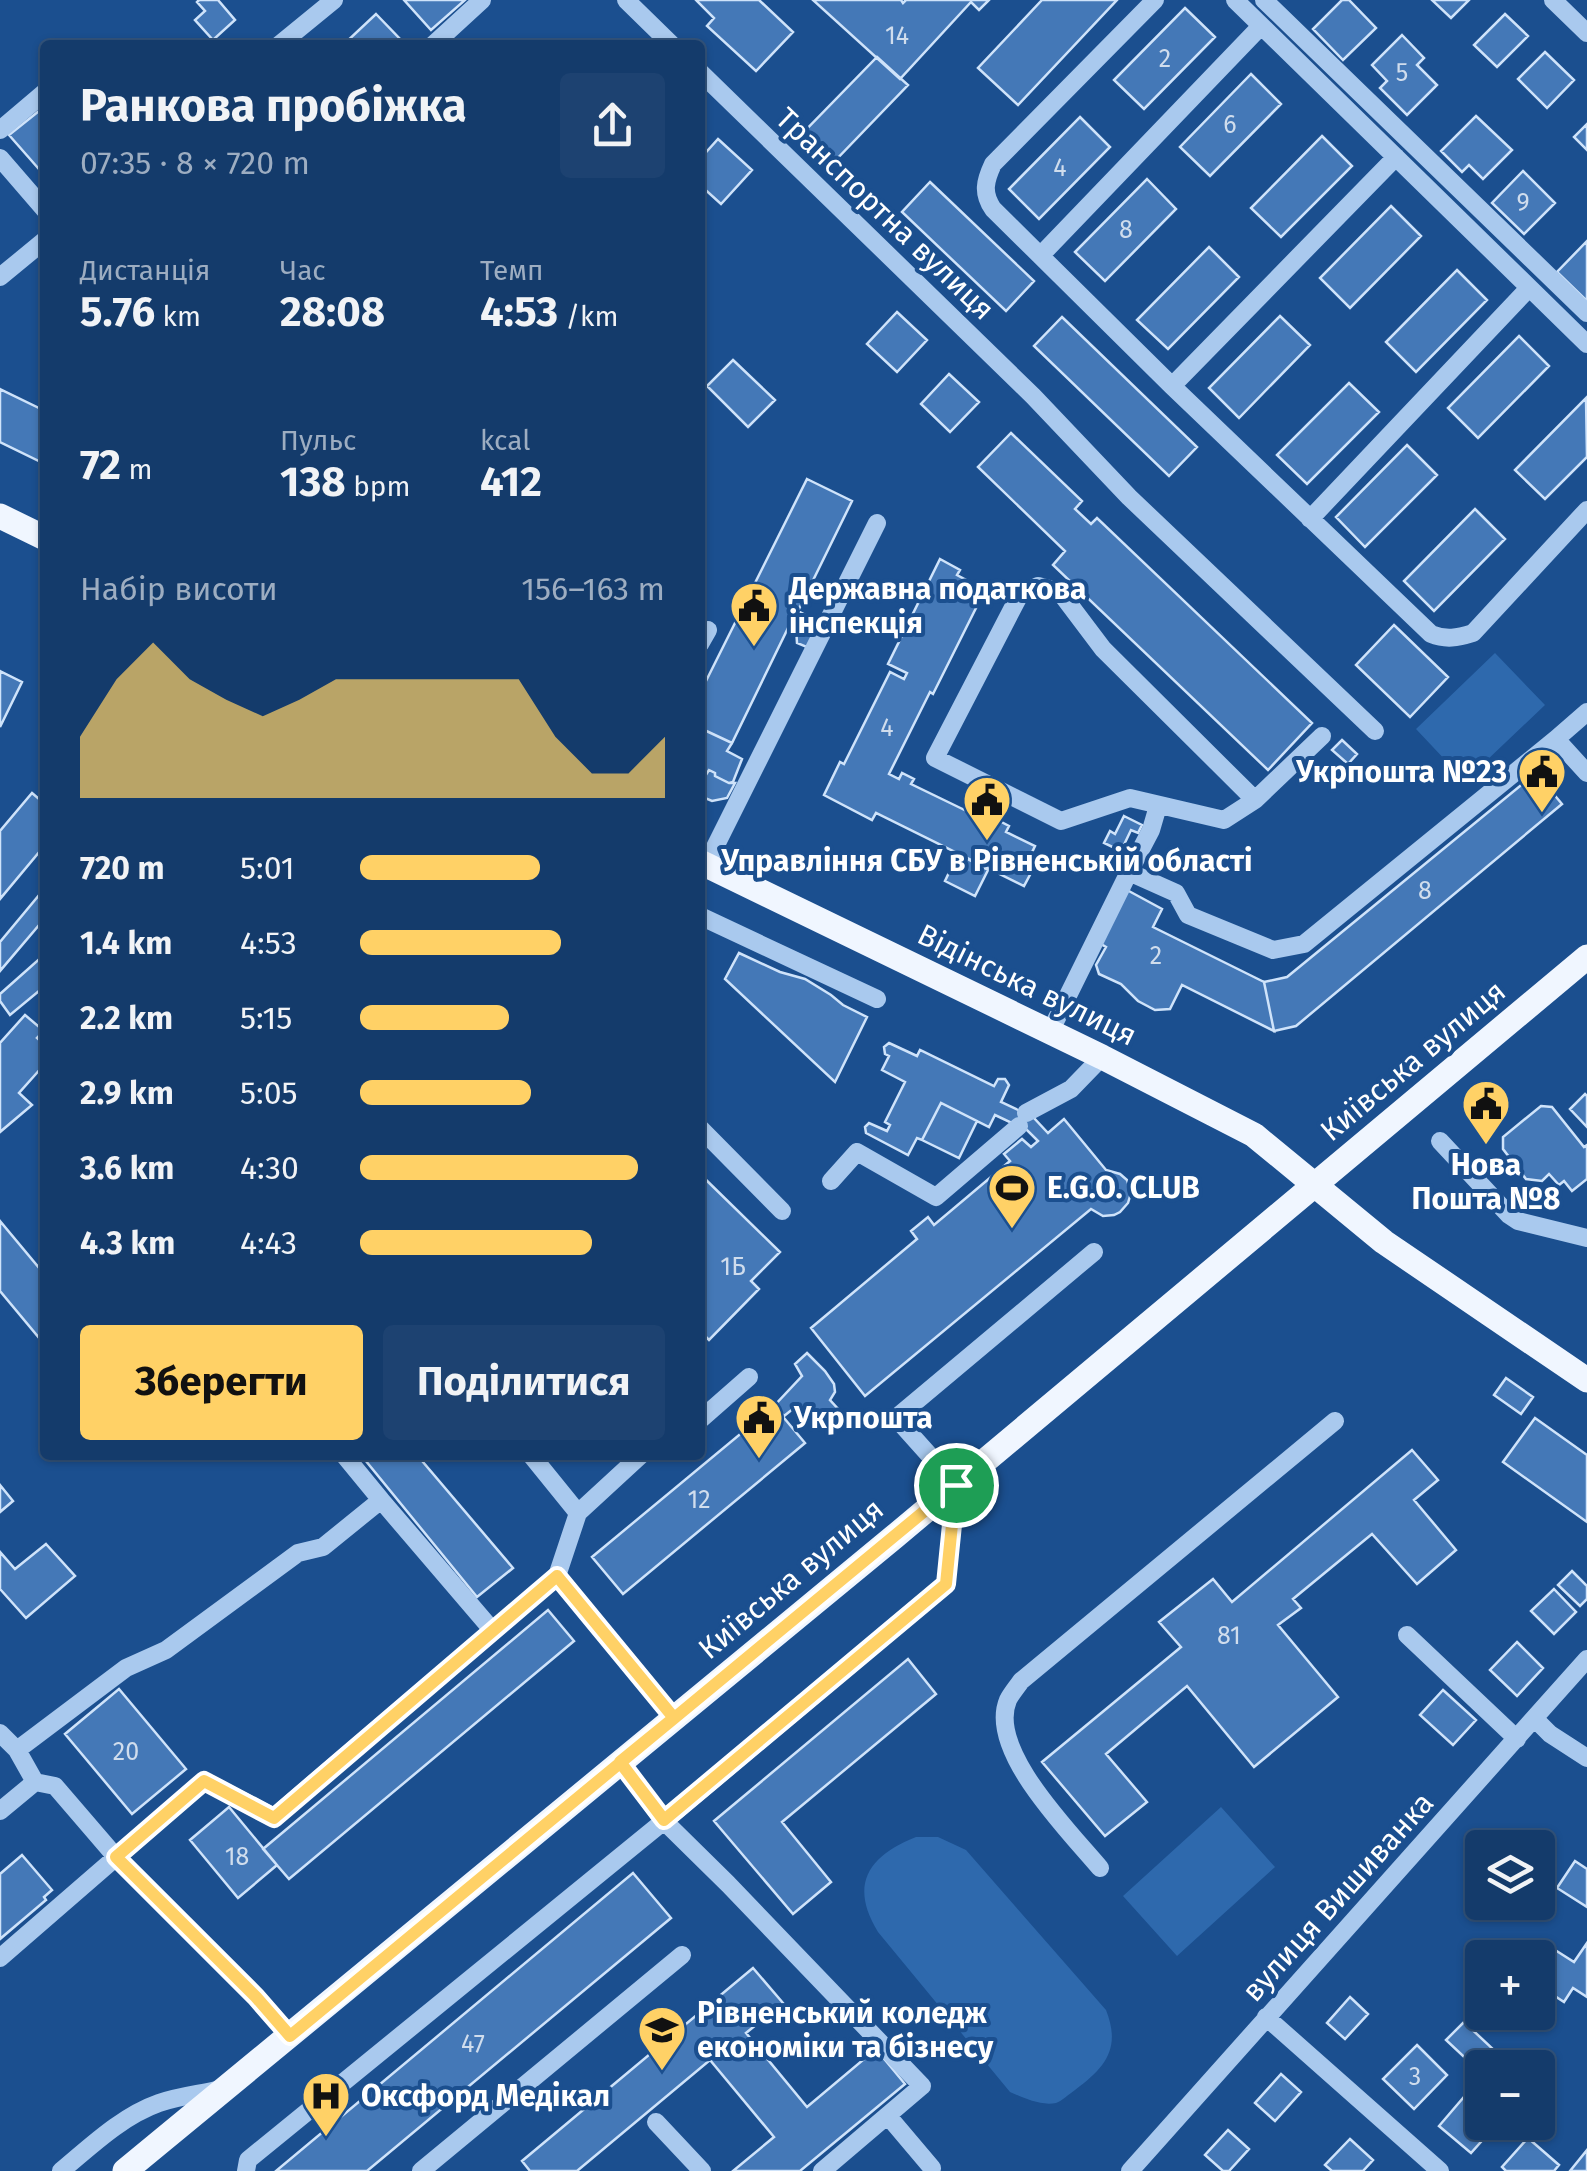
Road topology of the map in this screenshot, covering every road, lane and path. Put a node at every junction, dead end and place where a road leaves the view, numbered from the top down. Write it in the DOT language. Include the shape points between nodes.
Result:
graph roads {
  1 [pos="334,0"];
  2 [pos="482,0"];
  3 [pos="626,0"];
  4 [pos="1155,0"];
  5 [pos="1235,0"];
  6 [pos="1264,0"];
  7 [pos="1553,0"];
  8 [pos="648,7"];
  9 [pos="1261,26"];
  10 [pos="1587,33"];
  11 [pos="285,40"];
  12 [pos="439,40"];
  13 [pos="669,40"];
  14 [pos="705,77"];
  15 [pos="40,96"];
  16 [pos="0,130"];
  17 [pos="1396,157"];
  18 [pos="0,158"];
  19 [pos="40,204"];
  20 [pos="40,244"];
  21 [pos="1041,255"];
  22 [pos="0,277"];
  23 [pos="1529,288"];
  24 [pos="1587,313"];
  25 [pos="1587,344"];
  26 [pos="1172,386"];
  27 [pos="1587,510"];
  28 [pos="0,516"];
  29 [pos="1310,519"];
  30 [pos="878,523"];
  31 [pos="40,536"];
  32 [pos="1587,712"];
  33 [pos="1375,731"];
  34 [pos="1322,736"];
  35 [pos="1556,739"];
  36 [pos="1587,773"];
  37 [pos="1255,800"];
  38 [pos="1158,806"];
  39 [pos="705,860"];
  40 [pos="705,865"];
  41 [pos="1129,872"];
  42 [pos="705,918"];
  43 [pos="1587,957"];
  44 [pos="877,998"];
  45 [pos="1050,1032"];
  46 [pos="1102,1058"];
  47 [pos="705,1133"];
  48 [pos="1440,1141"];
  49 [pos="831,1181"];
  50 [pos="1314,1185"];
  51 [pos="782,1211"];
  52 [pos="1587,1238"];
  53 [pos="1094,1252"];
  54 [pos="749,1377"];
  55 [pos="1587,1380"];
  56 [pos="705,1416"];
  57 [pos="1335,1421"];
  58 [pos="348,1460"];
  59 [pos="535,1460"];
  60 [pos="636,1460"];
  61 [pos="956,1485"];
  62 [pos="381,1500"];
  63 [pos="578,1513"];
  64 [pos="557,1576"];
  65 [pos="493,1631"];
  66 [pos="1407,1635"];
  67 [pos="1587,1660"];
  68 [pos="674,1718"];
  69 [pos="1534,1719"];
  70 [pos="0,1733"];
  71 [pos="1517,1739"];
  72 [pos="17,1750"];
  73 [pos="1587,1758"];
  74 [pos="620,1762"];
  75 [pos="35,1782"];
  76 [pos="0,1811"];
  77 [pos="664,1820"];
  78 [pos="116,1857"];
  79 [pos="1100,1868"];
  80 [pos="682,1955"];
  81 [pos="0,1958"];
  82 [pos="1266,2017"];
  83 [pos="290,2036"];
  84 [pos="227,2088"];
  85 [pos="888,2116"];
  86 [pos="656,2122"];
  87 [pos="932,2168"];
  88 [pos="61,2171"];
  89 [pos="125,2171"];
  90 [pos="246,2171"];
  91 [pos="421,2171"];
  92 [pos="702,2171"];
  93 [pos="822,2171"];
  94 [pos="1130,2171"];
  95 [pos="1440,2171"];
  1 -- 11 [label="street"];
  2 -- 12 [label="street"];
  3 -- 8 [label="street"];
  4 -- 21 [label="street" via="987,177 992,209"];
  5 -- 9 [label="street"];
  6 -- 24 [label="street"];
  7 -- 10 [label="street"];
  8 -- 13 [label="street"];
  9 -- 17 [label="street"];
  9 -- 21 [label="street"];
  14 -- 33 [label="street, Транспортна вулиця"];
  15 -- 16 [label="street"];
  17 -- 23 [label="street"];
  17 -- 26 [label="street"];
  18 -- 19 [label="street"];
  20 -- 22 [label="street"];
  21 -- 26 [label="street"];
  23 -- 25 [label="street"];
  23 -- 29 [label="street"];
  26 -- 29 [label="street"];
  27 -- 29 [label="street" via="1472,634 1443,639"];
  28 -- 31 [label="main road"];
  30 -- 39 [label="street"];
  32 -- 35 [label="street"];
  34 -- 37 [label="street"];
  35 -- 36 [label="street"];
  35 -- 41 [label="street" via="1304,944 1273,950 1188,914 1176,893"];
  37 -- 38 [label="street" via="1224,820"];
  37 -- 38 [label="street" via="1103,649 1060,592 1038,586 1019,596 935,758 1061,821 1130,798"];
  38 -- 41 [label="street"];
  40 -- 45 [label="main road, Відінська вулиця"];
  41 -- 45 [label="street"];
  42 -- 44 [label="street"];
  43 -- 50 [label="main road, Київська вулиця"];
  45 -- 46 [label="main road, Відінська вулиця"];
  46 -- 49 [label="street" via="936,1197 857,1152"];
  46 -- 50 [label="main road, Відінська вулиця" via="1254,1135"];
  47 -- 51 [label="street"];
  48 -- 52 [label="street" via="1518,1221"];
  50 -- 55 [label="main road, Відінська вулиця" via="1384,1242"];
  50 -- 61 [label="main road, Київська вулиця"];
  53 -- 61 [label="street" via="896,1418"];
  54 -- 56 [label="street"];
  57 -- 79 [label="street" via="1022,1680 1007,1702 1005,1724 1018,1766"];
  58 -- 62 [label="street"];
  59 -- 63 [label="street"];
  60 -- 63 [label="street"];
  61 -- 68 [label="main road, Київська вулиця"];
  61 -- 77 [label="street" via="946,1584"];
  62 -- 65 [label="street"];
  62 -- 72 [label="street" via="323,1547 298,1553"];
  63 -- 64 [label="street"];
  64 -- 65 [label="street"];
  64 -- 68 [label="street"];
  65 -- 78 [label="street" via="274,1818 204,1781"];
  66 -- 71 [label="street"];
  67 -- 69 [label="street, вулиця Вишиванка"];
  68 -- 74 [label="main road, Київська вулиця"];
  69 -- 71 [label="street, вулиця Вишиванка"];
  69 -- 73 [label="street"];
  70 -- 72 [label="street"];
  71 -- 82 [label="street, вулиця Вишиванка"];
  72 -- 75 [label="street"];
  74 -- 77 [label="street"];
  74 -- 83 [label="main road, Київська вулиця"];
  75 -- 76 [label="street"];
  75 -- 78 [label="street" via="54,1786"];
  77 -- 85 [label="street" via="922,2086"];
  77 -- 90 [label="street" via="248,2160"];
  78 -- 81 [label="street"];
  78 -- 83 [label="street"];
  80 -- 91 [label="street"];
  82 -- 94 [label="street, вулиця Вишиванка"];
  82 -- 95 [label="street"];
  83 -- 84 [label="main road, Київська вулиця"];
  84 -- 88 [label="street" via="137,2113"];
  84 -- 89 [label="main road, Київська вулиця"];
  85 -- 87 [label="street"];
  85 -- 93 [label="street"];
  86 -- 92 [label="street"];
}
